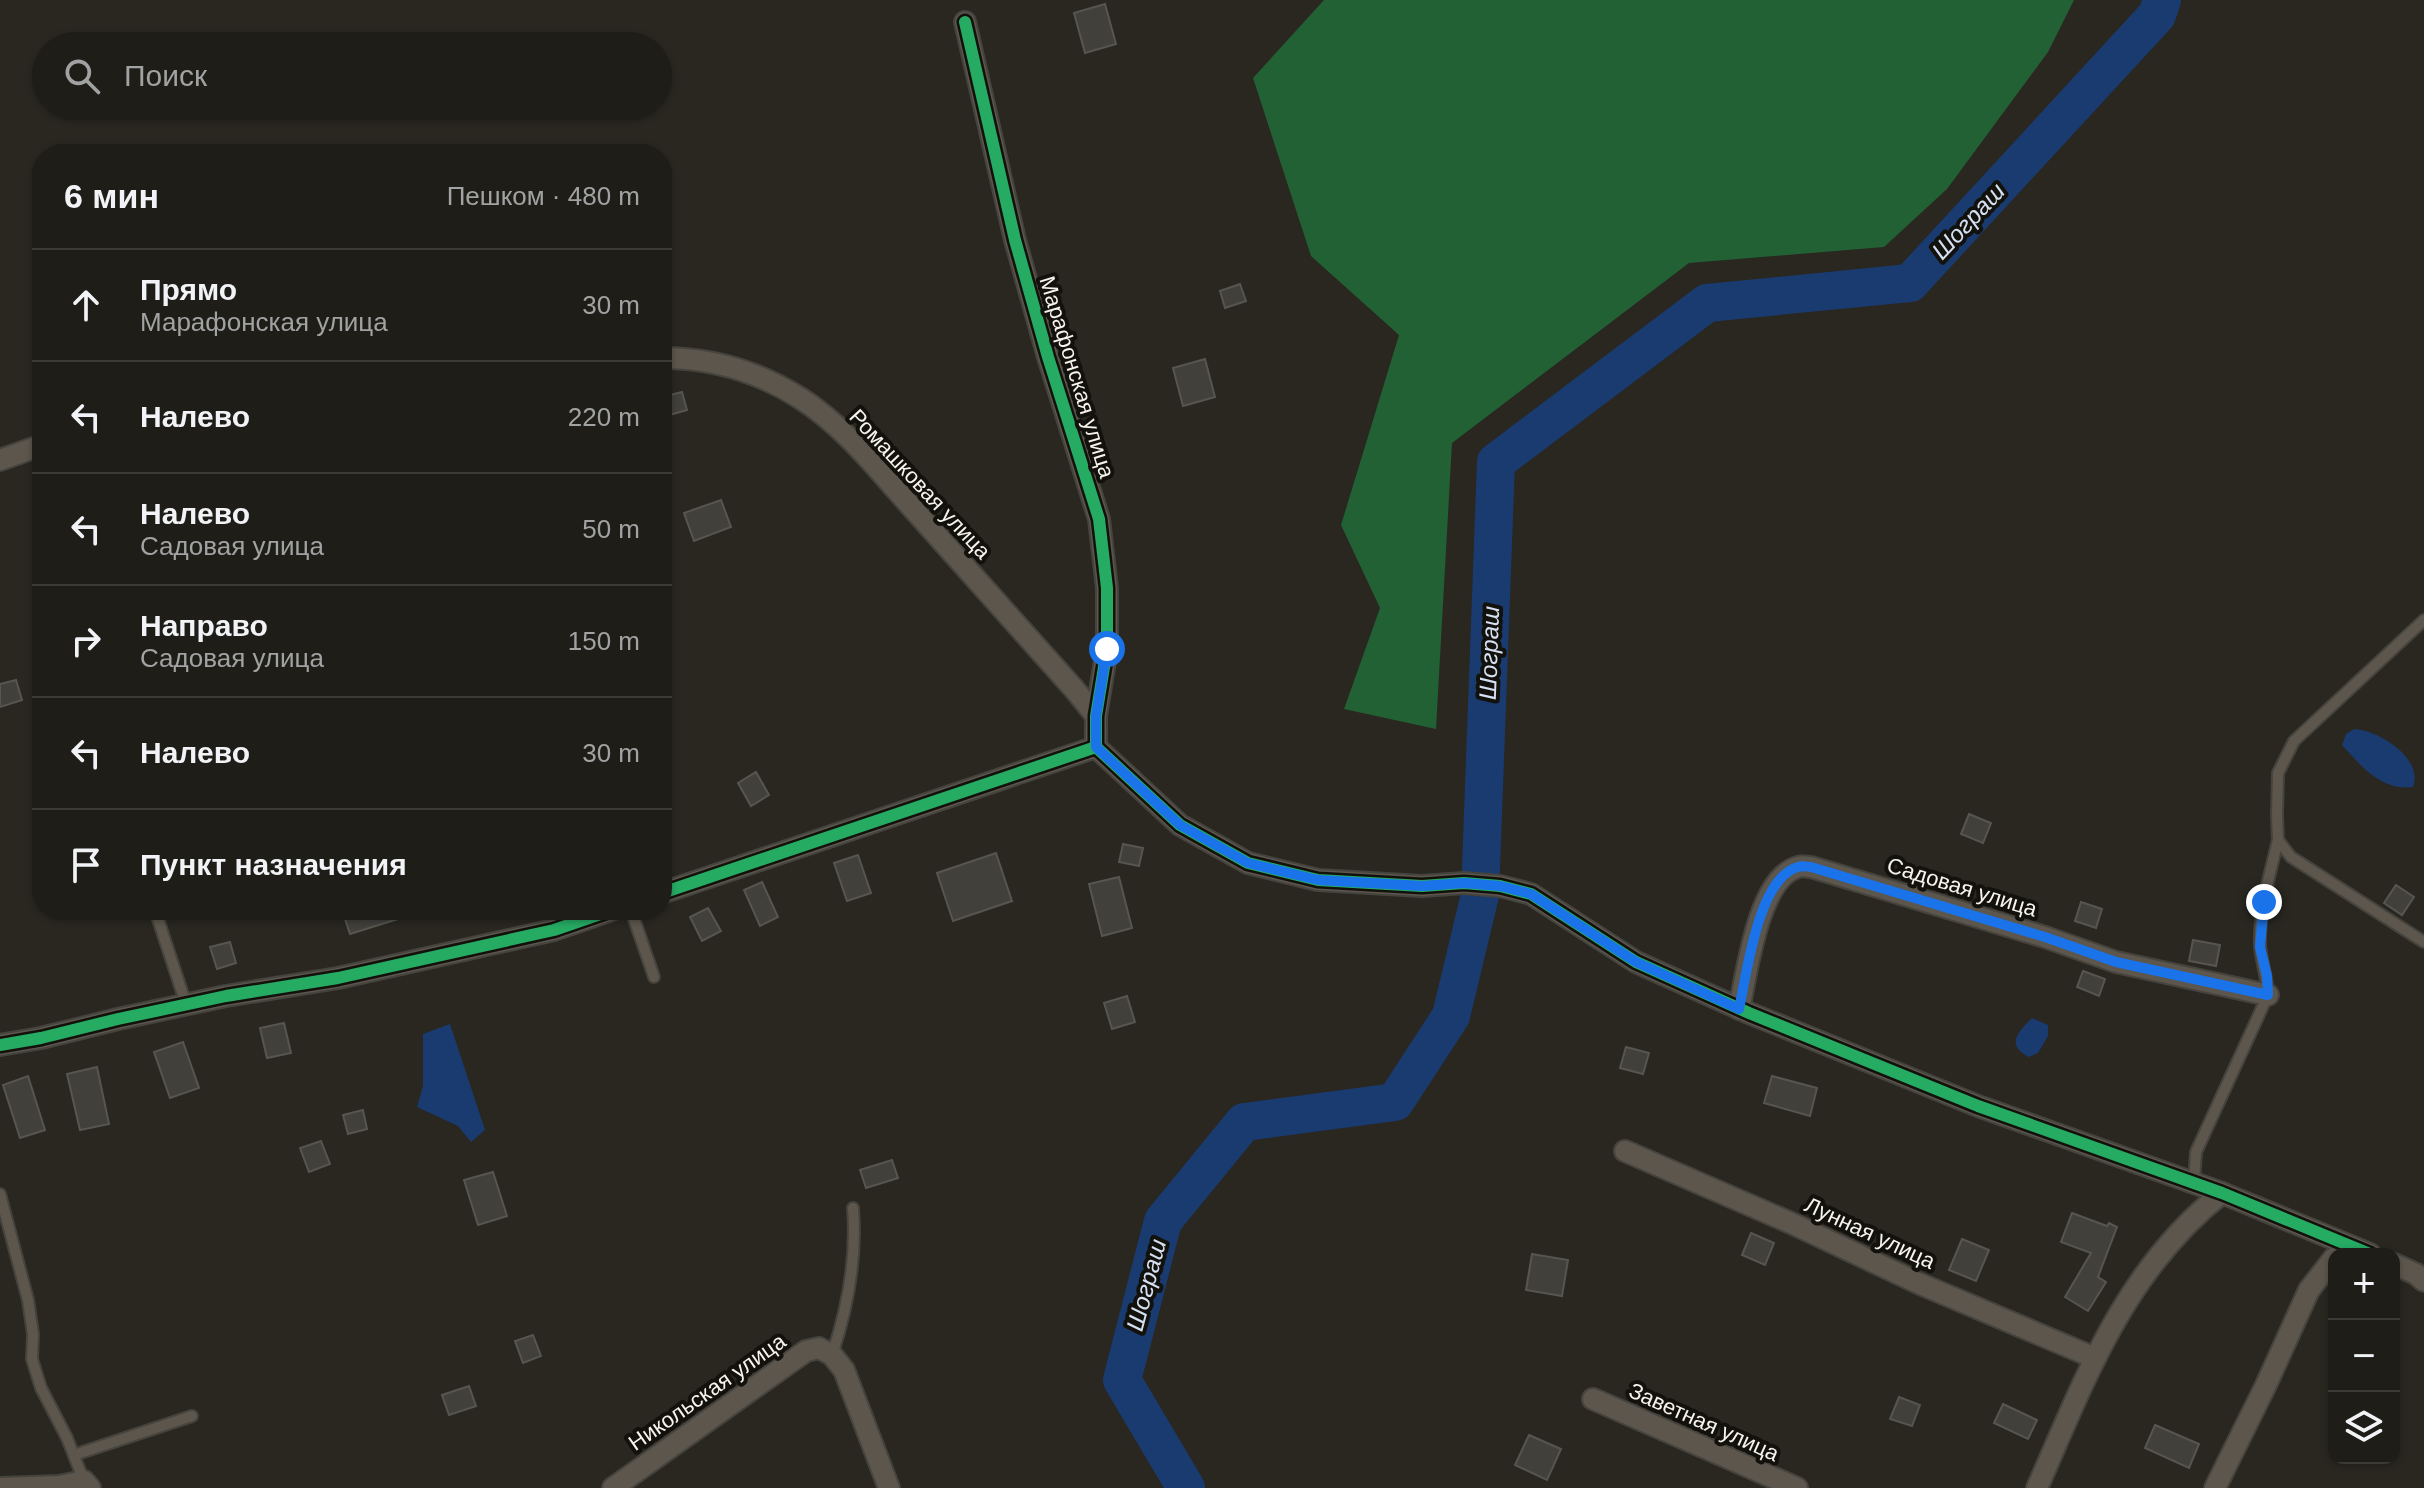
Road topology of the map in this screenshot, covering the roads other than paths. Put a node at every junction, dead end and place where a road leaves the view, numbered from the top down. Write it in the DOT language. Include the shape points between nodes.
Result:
graph roads {
  1 [pos="965,22"];
  2 [pos="672,359"];
  3 [pos="32,449"];
  4 [pos="0,460"];
  5 [pos="2424,620"];
  6 [pos="1096,716"];
  7 [pos="1096,747"];
  8 [pos="2278,840"];
  9 [pos="672,890"];
  10 [pos="158,920"];
  11 [pos="583,920"];
  12 [pos="634,920"];
  13 [pos="2424,942"];
  14 [pos="654,977"];
  15 [pos="2268,995"];
  16 [pos="186,1004"];
  17 [pos="1739,1009"];
  18 [pos="0,1045"];
  19 [pos="1625,1151"];
  20 [pos="2194,1182"];
  21 [pos="2222,1193"];
  22 [pos="0,1194"];
  23 [pos="853,1208"];
  24 [pos="2331,1248"];
  25 [pos="2400,1265"];
  26 [pos="2328,1266"];
  27 [pos="2421,1270"];
  28 [pos="832,1355"];
  29 [pos="2095,1358"];
  30 [pos="1593,1399"];
  31 [pos="192,1416"];
  32 [pos="74,1455"];
  33 [pos="87,1484"];
  34 [pos="1,1488"];
  35 [pos="613,1488"];
  36 [pos="889,1488"];
  37 [pos="1797,1488"];
  38 [pos="2037,1488"];
  39 [pos="2215,1488"];
  1 -- 6 [label="street, Марафонская улица" via="1015,240 1099,519 1107,649"];
  2 -- 6 [label="street, Ромашковая улица" via="719,364 767,379 837,428"];
  3 -- 4 [label="street"];
  5 -- 8 [label="lane" via="2294,741 2278,773"];
  6 -- 7 [label="street, Марафонская улица"];
  7 -- 9 [label="street"];
  7 -- 17 [label="street" via="1180,825 1248,863 1318,880 1464,883 1531,894 1636,962"];
  8 -- 13 [label="lane" via="2291,857"];
  8 -- 15 [label="lane" via="2260,947"];
  10 -- 16 [label="lane"];
  11 -- 16 [label="street" via="338,978"];
  12 -- 14 [label="lane"];
  15 -- 17 [label="street, Садовая улица" via="2116,962 1797,867 1774,884 1759,917"];
  15 -- 20 [label="lane" via="2196,1152"];
  16 -- 18 [label="street"];
  17 -- 20 [label="street" via="1978,1106"];
  19 -- 29 [label="street, Лунная улица"];
  20 -- 21 [label="street"];
  21 -- 24 [label="street"];
  21 -- 29 [label="street" via="2174,1236 2145,1273"];
  22 -- 32 [label="lane" via="28,1300 32,1359"];
  23 -- 28 [label="lane" via="846,1314"];
  25 -- 27 [label="street"];
  26 -- 39 [label="street" via="2309,1290"];
  28 -- 35 [label="street, Никольская улица" via="819,1348 806,1351"];
  28 -- 36 [label="street" via="844,1370"];
  29 -- 38 [label="street"];
  30 -- 37 [label="street, Заветная улица"];
  31 -- 32 [label="lane"];
  32 -- 33 [label="lane"];
  33 -- 34 [label="street"];
}
